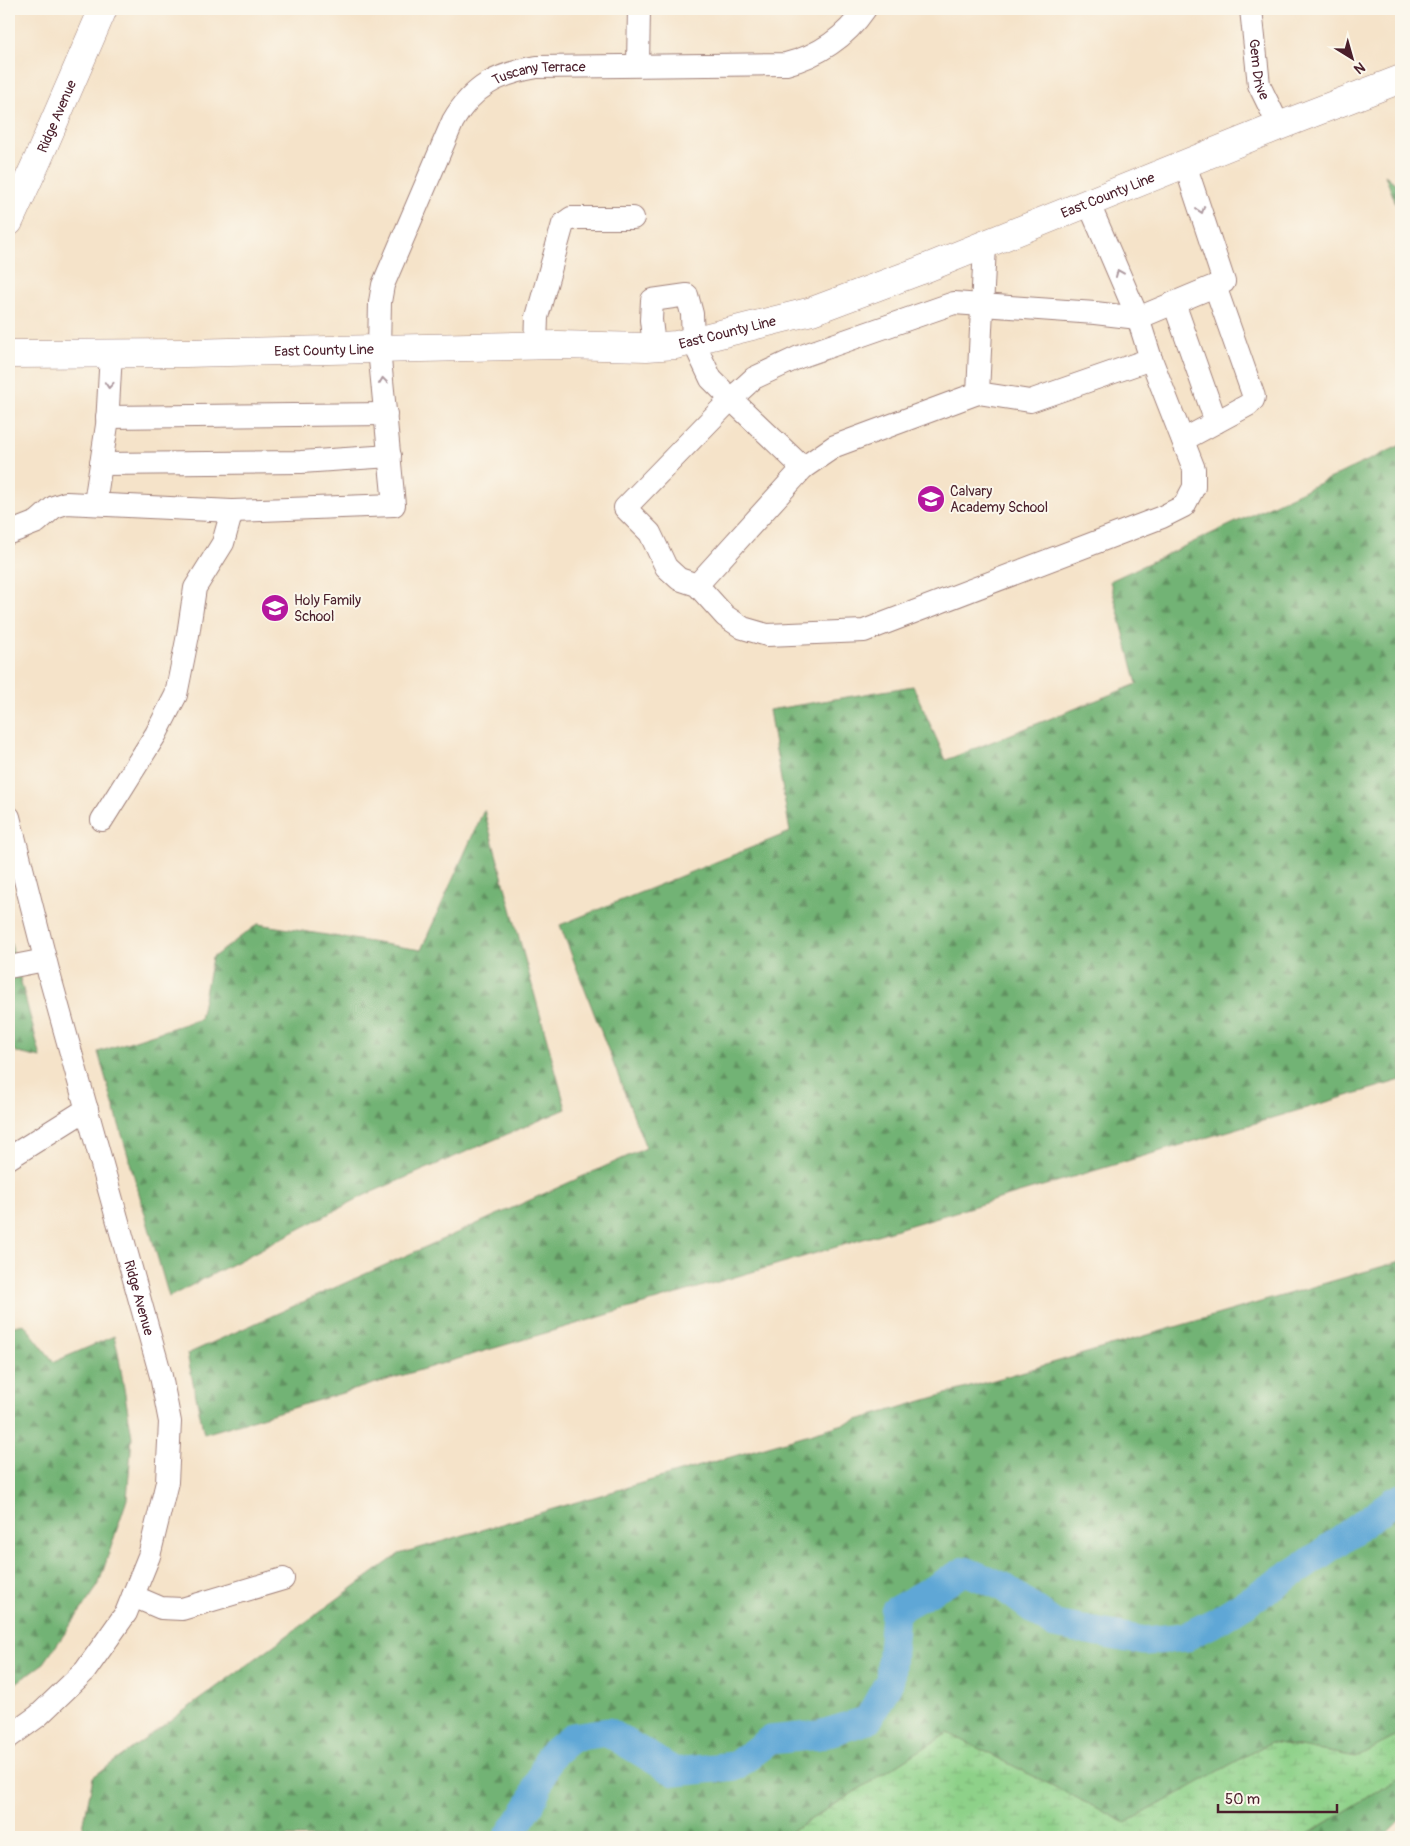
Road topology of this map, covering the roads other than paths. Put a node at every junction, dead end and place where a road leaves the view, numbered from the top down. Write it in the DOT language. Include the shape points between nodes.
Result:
graph roads {
  1 [pos="103,9"];
  2 [pos="639,9"];
  3 [pos="865,9"];
  4 [pos="1251,9"];
  5 [pos="638,64"];
  6 [pos="1401,79"];
  7 [pos="1279,126"];
  8 [pos="1185,164"];
  9 [pos="1089,204"];
  10 [pos="633,218"];
  11 [pos="9,222"];
  12 [pos="985,245"];
  13 [pos="1220,284"];
  14 [pos="1174,303"];
  15 [pos="982,304"];
  16 [pos="1138,318"];
  17 [pos="694,341"];
  18 [pos="536,345"];
  19 [pos="654,346"];
  20 [pos="379,349"];
  21 [pos="111,353"];
  22 [pos="9,354"];
  23 [pos="1151,359"];
  24 [pos="978,393"];
  25 [pos="731,399"];
  26 [pos="386,414"];
  27 [pos="107,417"];
  28 [pos="1216,422"];
  29 [pos="1183,440"];
  30 [pos="390,456"];
  31 [pos="101,464"];
  32 [pos="803,468"];
  33 [pos="95,503"];
  34 [pos="232,511"];
  35 [pos="9,533"];
  36 [pos="697,585"];
  37 [pos="102,820"];
  38 [pos="10,826"];
  39 [pos="45,960"];
  40 [pos="9,967"];
  41 [pos="88,1109"];
  42 [pos="9,1158"];
  43 [pos="283,1579"];
  44 [pos="133,1596"];
  45 [pos="9,1737"];
  1 -- 11 [label="main road, Ridge Avenue"];
  2 -- 5 [label="street"];
  3 -- 5 [label="street, Tuscany Terrace" via="856,22 819,52 786,64"];
  4 -- 7 [label="street, Gem Drive" via="1259,85"];
  5 -- 20 [label="street, Tuscany Terrace" via="516,70 491,80 467,101 453,121 383,284"];
  6 -- 7 [label="main road, East County Line"];
  7 -- 8 [label="main road, East County Line"];
  8 -- 9 [label="main road, East County Line"];
  8 -- 13 [label="street, one-way"];
  9 -- 12 [label="main road, East County Line"];
  16 -- 9 [label="street, one-way"];
  10 -- 18 [label="street" via="571,218 563,224 537,317"];
  12 -- 15 [label="street"];
  12 -- 17 [label="main road, East County Line" via="812,311"];
  13 -- 14 [label="street"];
  13 -- 28 [label="street" via="1254,397 1248,405"];
  14 -- 16 [label="street"];
  14 -- 28 [label="street"];
  15 -- 16 [label="street"];
  15 -- 24 [label="street"];
  15 -- 25 [label="street" via="954,303 799,357 754,378"];
  16 -- 23 [label="street"];
  17 -- 19 [label="main road, East County Line"];
  17 -- 19 [label="street" via="687,295 652,300"];
  17 -- 25 [label="street" via="711,379"];
  18 -- 19 [label="main road, East County Line"];
  18 -- 20 [label="main road, East County Line"];
  20 -- 21 [label="main road, East County Line"];
  26 -- 20 [label="street, Tuscany Terrace, one-way"];
  21 -- 22 [label="main road, East County Line"];
  21 -- 27 [label="street, one-way"];
  23 -- 24 [label="street" via="1030,401"];
  23 -- 29 [label="street"];
  24 -- 32 [label="street" via="835,446"];
  25 -- 32 [label="street"];
  25 -- 36 [label="street" via="625,508 650,534 666,567 679,579"];
  26 -- 27 [label="street"];
  26 -- 30 [label="street, Tuscany Terrace"];
  27 -- 31 [label="street"];
  28 -- 29 [label="street"];
  29 -- 36 [label="street" via="1194,468 1194,487 1184,506 864,631 767,635 743,628 725,616"];
  30 -- 31 [label="street" via="301,462"];
  30 -- 34 [label="street, Tuscany Terrace" via="394,504"];
  31 -- 33 [label="street"];
  32 -- 36 [label="street"];
  33 -- 34 [label="street"];
  33 -- 35 [label="street" via="66,503 54,507 38,522"];
  34 -- 37 [label="street" via="223,544 195,588 176,695 156,734"];
  38 -- 39 [label="street, Ridge Avenue"];
  39 -- 40 [label="street"];
  39 -- 41 [label="street, Ridge Avenue"];
  41 -- 42 [label="street"];
  41 -- 44 [label="street, Ridge Avenue" via="161,1376 170,1422 167,1482 149,1556"];
  43 -- 44 [label="street" via="182,1609 161,1608"];
  44 -- 45 [label="street, Ridge Avenue" via="126,1613 85,1671 38,1716"];
}
